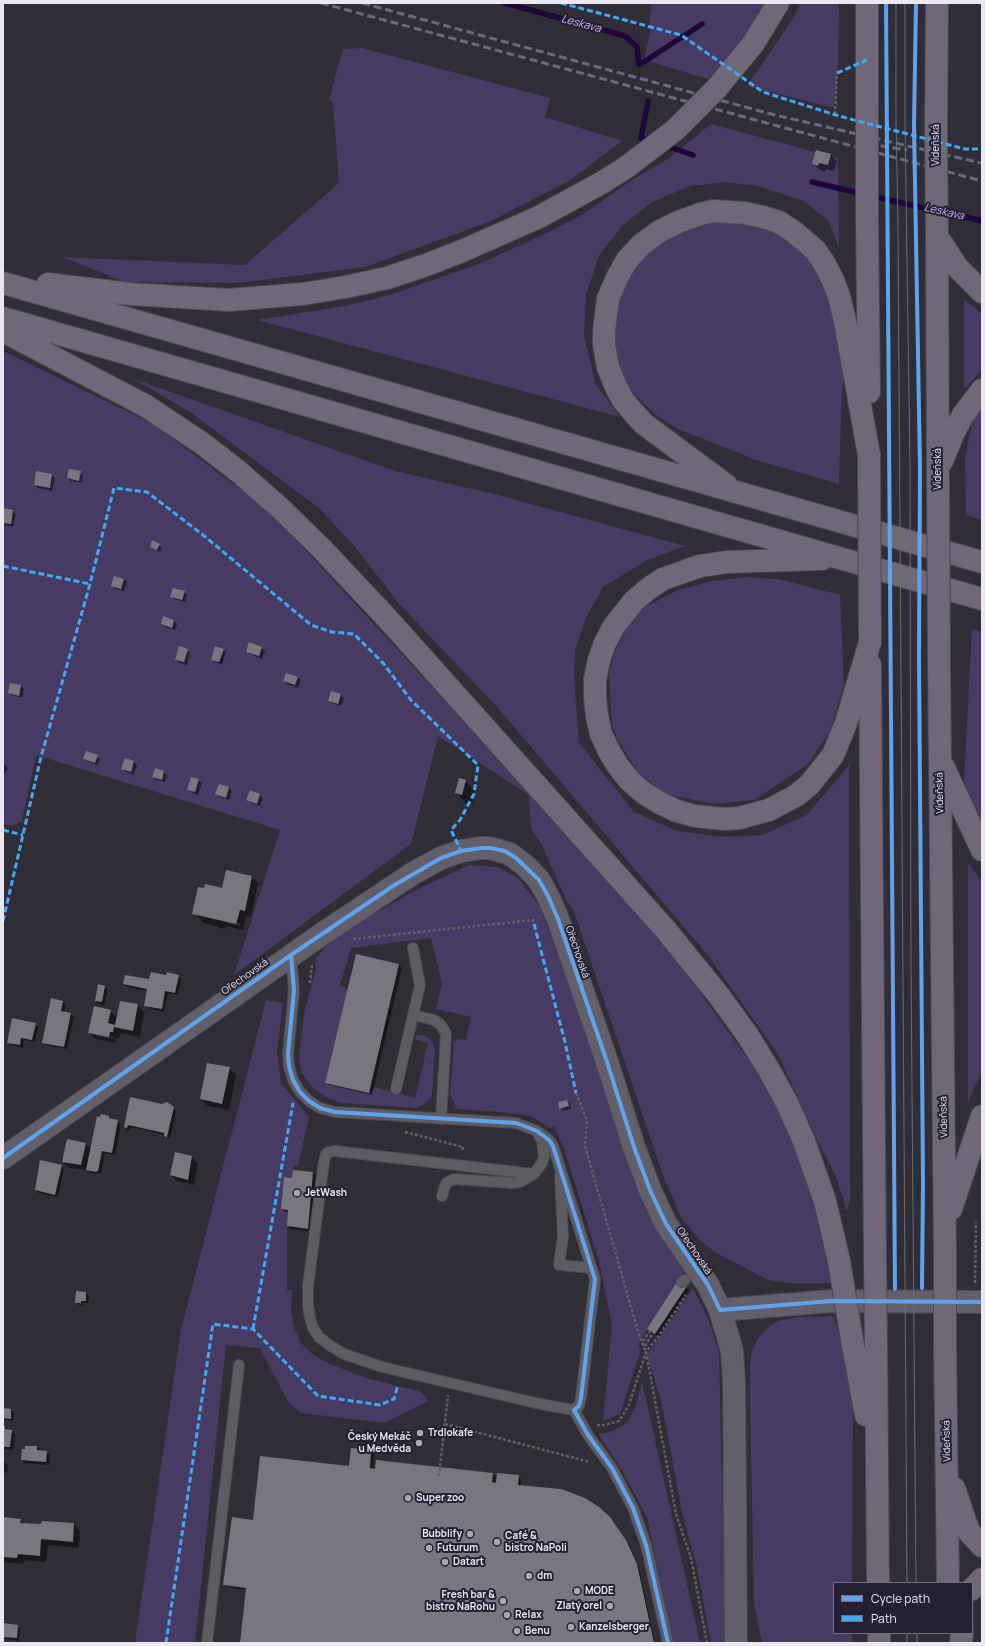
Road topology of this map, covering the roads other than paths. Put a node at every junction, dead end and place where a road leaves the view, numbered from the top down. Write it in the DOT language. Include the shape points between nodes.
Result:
graph roads {
  1 [pos="778,3"];
  2 [pos="867,3"];
  3 [pos="937,3"];
  4 [pos="937,236"];
  5 [pos="3,277"];
  6 [pos="3,283"];
  7 [pos="982,292"];
  8 [pos="3,318"];
  9 [pos="3,331"];
  10 [pos="982,390"];
  11 [pos="869,455"];
  12 [pos="938,474"];
  13 [pos="737,493"];
  14 [pos="843,558"];
  15 [pos="976,558"];
  16 [pos="982,599"];
  17 [pos="870,642"];
  18 [pos="940,758"];
  19 [pos="982,850"];
  20 [pos="413,948"];
  21 [pos="291,955"];
  22 [pos="413,1015"];
  23 [pos="396,1089"];
  24 [pos="982,1116"];
  25 [pos="441,1119"];
  26 [pos="537,1131"];
  27 [pos="3,1158"];
  28 [pos="559,1161"];
  29 [pos="534,1174"];
  30 [pos="442,1196"];
  31 [pos="945,1228"];
  32 [pos="592,1268"];
  33 [pos="979,1294"];
  34 [pos="720,1310"];
  35 [pos="239,1365"];
  36 [pos="574,1410"];
  37 [pos="948,1467"];
  38 [pos="876,1473"];
  39 [pos="982,1546"];
  40 [pos="982,1579"];
  41 [pos="878,1582"];
  42 [pos="948,1582"];
  43 [pos="973,1588"];
  44 [pos="207,1643"];
  45 [pos="668,1643"];
  46 [pos="736,1643"];
  1 -- 5 [label="highway, bridge" via="753,44 716,89 675,130 628,166 604,182 507,233 426,265 387,278 345,287 303,294 228,300 91,290"];
  2 -- 11 [label="highway, bridge"];
  3 -- 4 [label="highway, Vídeňská, bridge"];
  4 -- 7 [label="highway" via="957,267"];
  4 -- 12 [label="highway, Vídeňská"];
  6 -- 13 [label="highway"];
  8 -- 14 [label="highway"];
  9 -- 38 [label="highway, bridge" via="146,406 203,444 280,508 384,616 665,929 720,997 748,1036 787,1103 804,1141 825,1201 839,1261"];
  10 -- 12 [label="highway" via="953,434"];
  11 -- 13 [label="highway" via="841,302 832,278 816,251 779,222 727,211 700,214 660,231 641,245 627,260 608,299 604,331 605,352 608,367 623,400 644,424"];
  11 -- 17 [label="highway, bridge"];
  12 -- 18 [label="highway, Vídeňská, bridge"];
  13 -- 15 [label="highway"];
  14 -- 16 [label="highway"];
  14 -- 17 [label="highway" via="727,562 700,566 662,579 648,589 623,613 614,626 599,660 595,678 595,697 601,734 612,756 630,781 644,793 677,811 710,818 739,818 769,810 797,795 810,784 833,755 846,723"];
  17 -- 38 [label="highway, bridge"];
  18 -- 19 [label="highway"];
  18 -- 31 [label="highway, Vídeňská"];
  20 -- 22 [label="lane" via="420,985"];
  21 -- 25 [label="lane" via="294,990 288,1054 293,1080 300,1092 320,1108 335,1112"];
  21 -- 27 [label="street, Ořechovská"];
  21 -- 34 [label="street, Ořechovská" via="393,886 441,858 481,848 505,851 516,858 539,880 548,896 657,1207 708,1285"];
  22 -- 23 [label="lane"];
  22 -- 25 [label="lane" via="434,1020 441,1025 446,1034"];
  24 -- 31 [label="highway"];
  25 -- 26 [label="lane" via="516,1124"];
  26 -- 28 [label="lane" via="550,1140"];
  26 -- 29 [label="lane" via="542,1141 544,1157"];
  28 -- 32 [label="lane"];
  28 -- 32 [label="lane" via="563,1236 559,1265"];
  29 -- 30 [label="lane" via="520,1182 512,1183 454,1179 446,1183"];
  29 -- 36 [label="lane" via="461,1164 329,1152 324,1161 308,1286 308,1305 312,1323 320,1337 344,1354 370,1364"];
  31 -- 37 [label="highway, Vídeňská, bridge"];
  32 -- 36 [label="lane" via="595,1280 581,1398 579,1406"];
  33 -- 34 [label="street" via="832,1301"];
  34 -- 46 [label="street, Ořechovská" via="732,1351 734,1382"];
  35 -- 44 [label="lane"];
  36 -- 45 [label="lane" via="625,1490 640,1526"];
  37 -- 39 [label="highway" via="969,1532"];
  37 -- 42 [label="highway, Vídeňská"];
  38 -- 41 [label="highway"];
  40 -- 43 [label="highway"];
}
